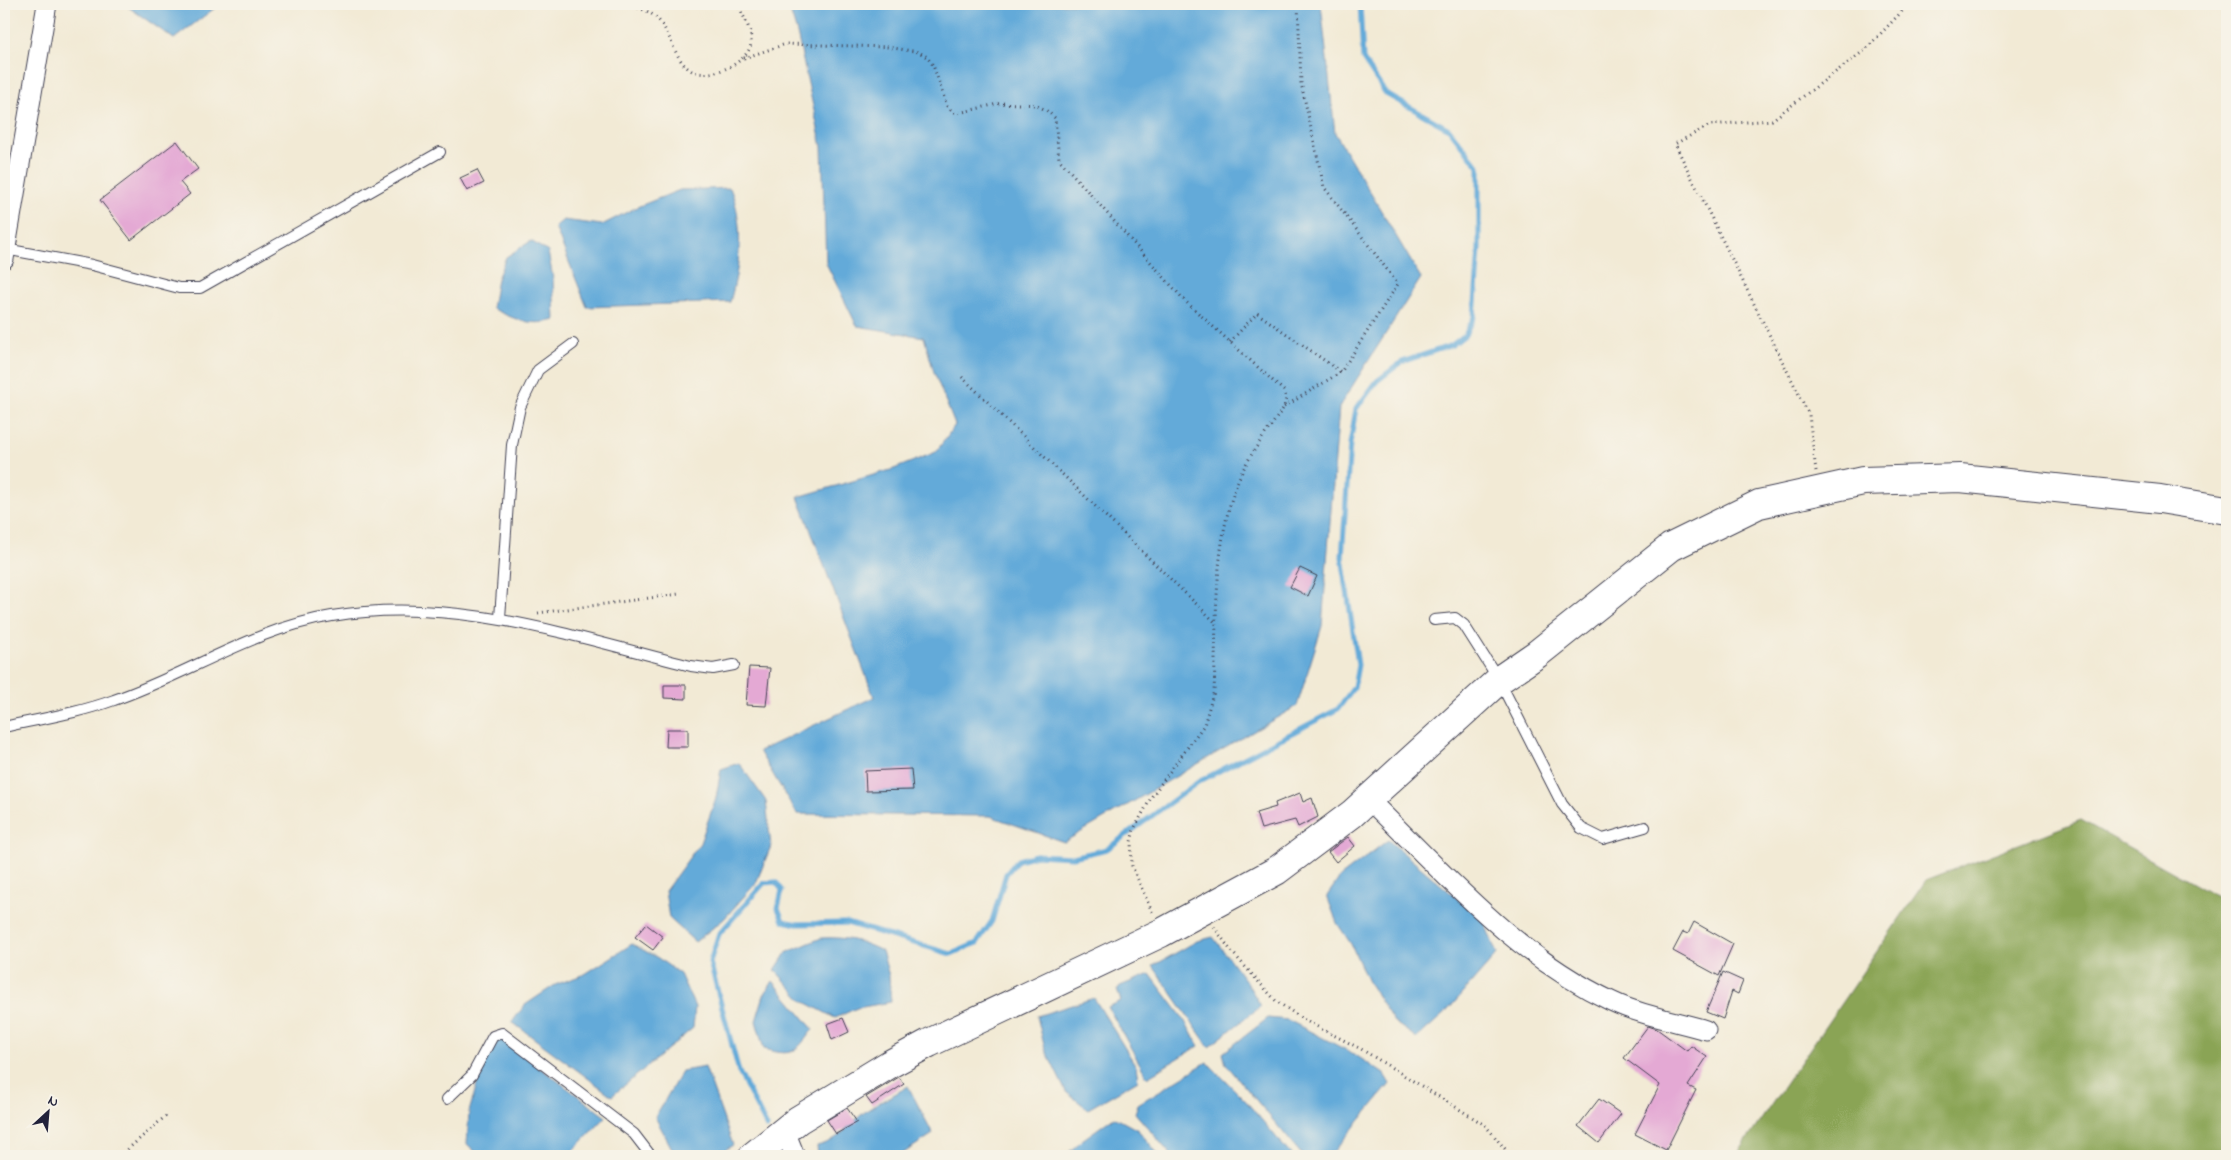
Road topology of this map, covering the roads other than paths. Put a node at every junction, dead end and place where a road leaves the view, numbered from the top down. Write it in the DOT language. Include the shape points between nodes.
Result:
graph roads {
  1 [pos="47,4"];
  2 [pos="440,152"];
  3 [pos="5,254"];
  4 [pos="573,344"];
  5 [pos="2227,510"];
  6 [pos="500,618"];
  7 [pos="1434,620"];
  8 [pos="734,665"];
  9 [pos="1499,680"];
  10 [pos="4,728"];
  11 [pos="1368,800"];
  12 [pos="1645,827"];
  13 [pos="1706,1030"];
  14 [pos="447,1099"];
  15 [pos="785,1130"];
  16 [pos="651,1156"];
  17 [pos="753,1156"];
  18 [pos="795,1156"];
  1 -- 3 [label="street"];
  2 -- 3 [label="lane" via="200,288 179,288 92,265"];
  4 -- 6 [label="lane" via="538,370 520,407 512,445"];
  5 -- 9 [label="street" via="2160,499 1960,478 1864,482 1758,504 1671,547 1537,654"];
  6 -- 8 [label="lane" via="691,666 713,669"];
  6 -- 10 [label="lane" via="390,609 330,616 281,629 113,700"];
  7 -- 9 [label="lane" via="1455,618 1464,625"];
  9 -- 11 [label="street"];
  9 -- 12 [label="lane" via="1562,804 1581,828 1603,838"];
  11 -- 13 [label="street" via="1500,929 1567,978 1612,1002"];
  11 -- 15 [label="street" via="1276,871 1161,933 929,1043 831,1099"];
  14 -- 16 [label="lane" via="472,1075 493,1036 502,1033 634,1134"];
  15 -- 17 [label="street"];
  15 -- 18 [label="street"];
}
